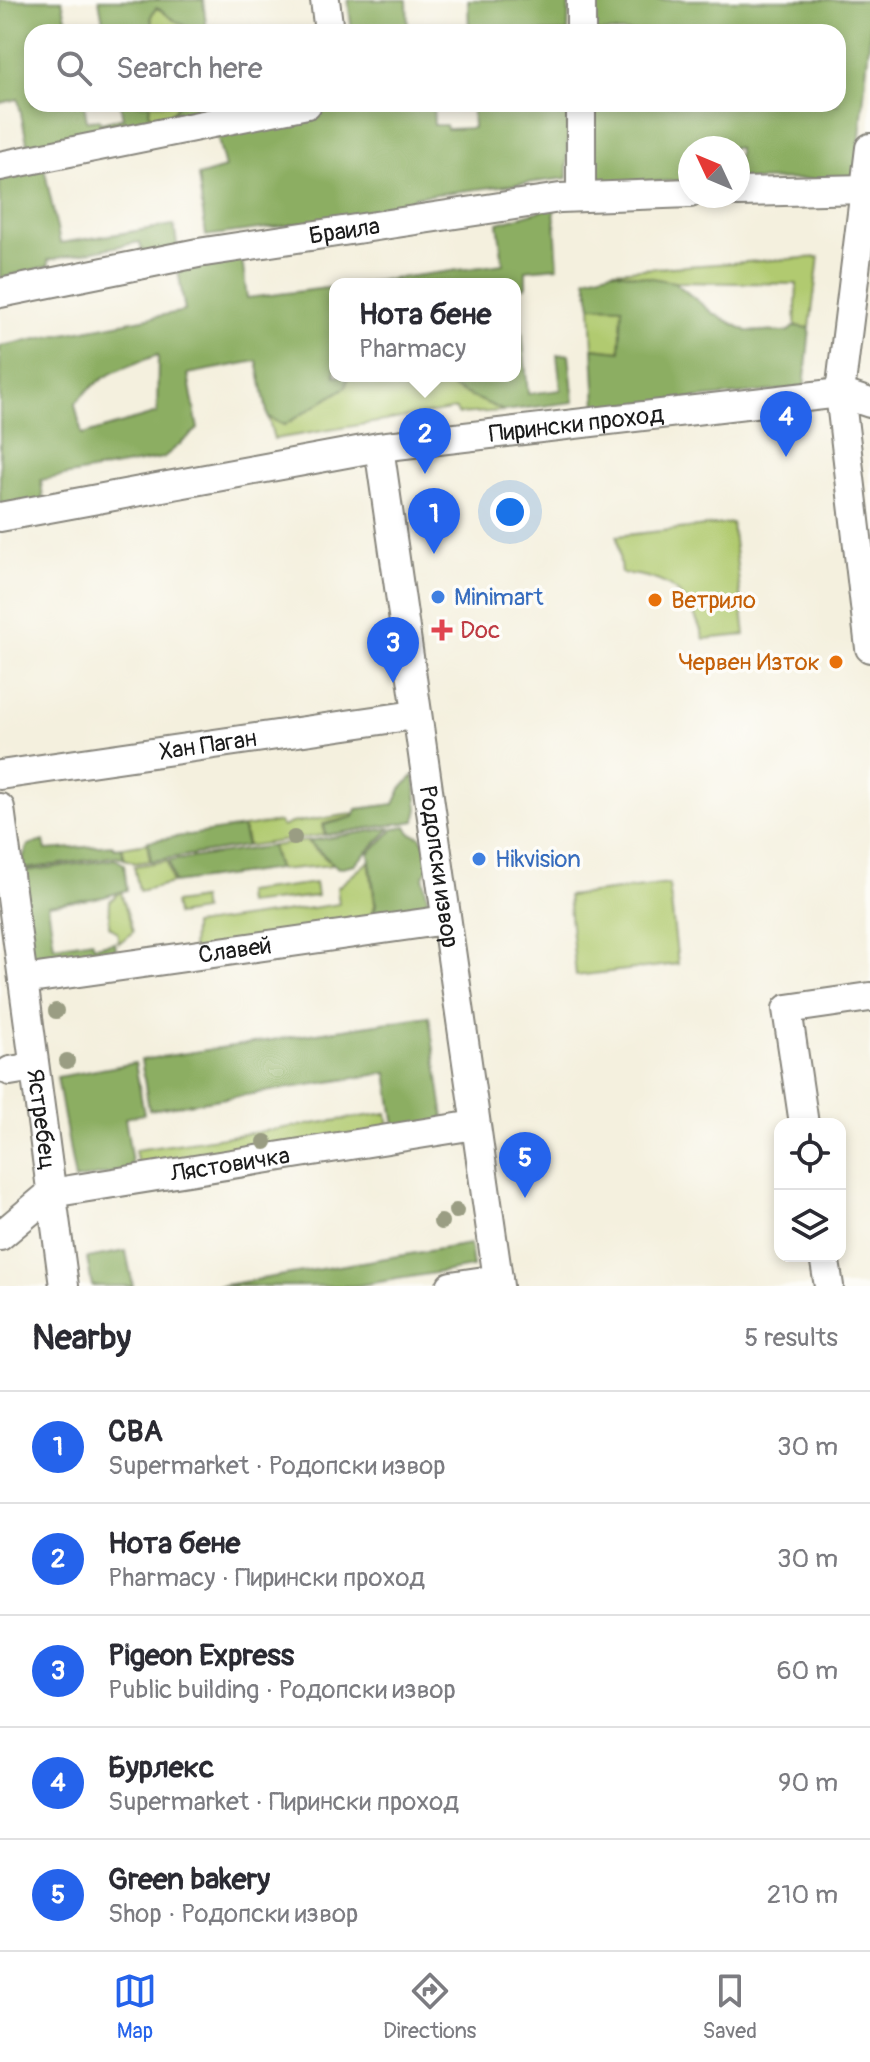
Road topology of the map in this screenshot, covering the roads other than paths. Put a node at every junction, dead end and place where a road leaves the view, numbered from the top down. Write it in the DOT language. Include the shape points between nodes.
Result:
graph roads {
  1 [pos="325,0"];
  2 [pos="581,0"];
  3 [pos="328,24"];
  4 [pos="581,24"];
  5 [pos="267,112"];
  6 [pos="581,112"];
  7 [pos="870,148"];
  8 [pos="0,166"];
  9 [pos="866,189"];
  10 [pos="750,192"];
  11 [pos="678,193"];
  12 [pos="581,195"];
  13 [pos="0,293"];
  14 [pos="840,393"];
  15 [pos="870,403"];
  16 [pos="379,447"];
  17 [pos="0,517"];
  18 [pos="870,648"];
  19 [pos="415,715"];
  20 [pos="0,775"];
  21 [pos="0,808"];
  22 [pos="446,920"];
  23 [pos="9,951"];
  24 [pos="23,980"];
  25 [pos="870,997"];
  26 [pos="803,1118"];
  27 [pos="475,1125"];
  28 [pos="51,1193"];
  29 [pos="0,1236"];
  30 [pos="825,1262"];
  31 [pos="499,1282"];
  32 [pos="64,1286"];
  33 [pos="451,1286"];
  34 [pos="829,1286"];
  1 -- 3 [label="street"];
  2 -- 4 [label="street"];
  5 -- 8 [label="street"];
  6 -- 12 [label="street"];
  7 -- 9 [label="street"];
  9 -- 10 [label="street"];
  9 -- 14 [label="street"];
  11 -- 12 [label="street, Браила"];
  12 -- 13 [label="street, Браила" via="198,253"];
  14 -- 15 [label="street, Пирински проход"];
  14 -- 16 [label="street, Пирински проход"];
  14 -- 18 [label="street"];
  16 -- 17 [label="street, Пирински проход"];
  16 -- 19 [label="street, Родопски извор"];
  19 -- 20 [label="street, Хан Паган"];
  19 -- 22 [label="street, Родопски извор"];
  21 -- 23 [label="street, Ястребец"];
  22 -- 24 [label="street, Славей"];
  22 -- 27 [label="street, Родопски извор"];
  23 -- 24 [label="street, Ястребец"];
  24 -- 28 [label="street, Ястребец" via="22,1069"];
  25 -- 26 [label="street" via="787,1009"];
  27 -- 28 [label="street, Лястовичка"];
  27 -- 31 [label="street, Родопски извор"];
  28 -- 29 [label="street"];
  28 -- 32 [label="street, Ястребец"];
  30 -- 34 [label="street"];
  31 -- 33 [label="street"];
}
